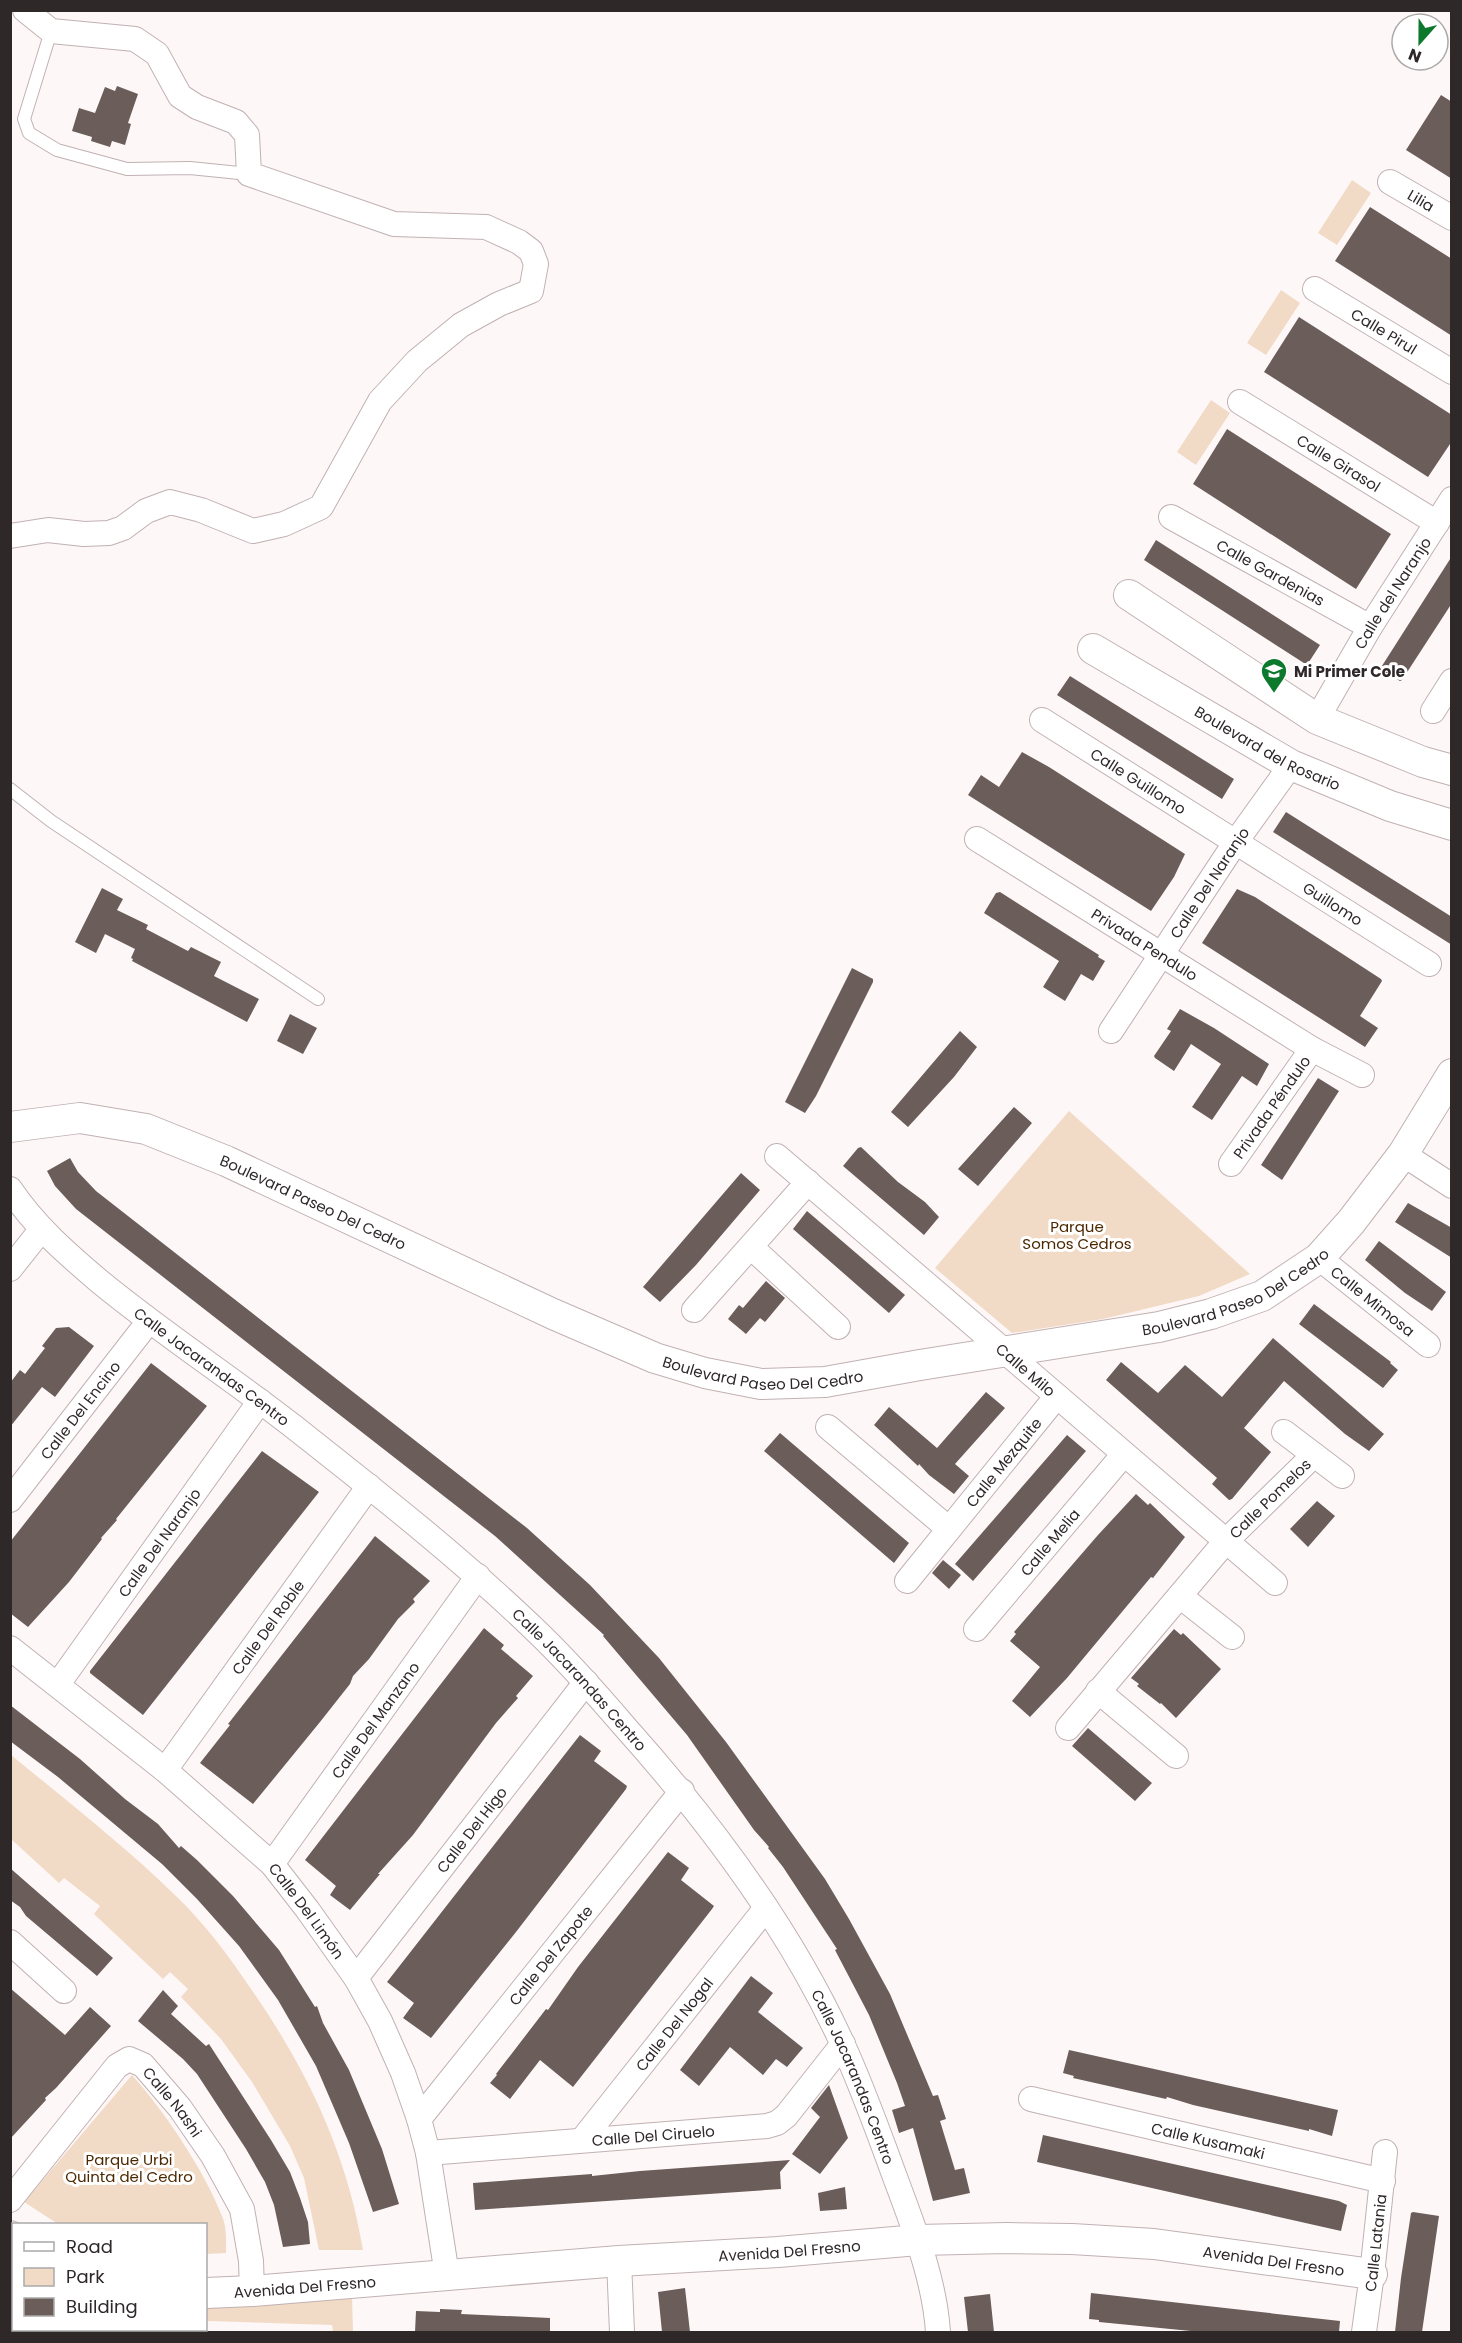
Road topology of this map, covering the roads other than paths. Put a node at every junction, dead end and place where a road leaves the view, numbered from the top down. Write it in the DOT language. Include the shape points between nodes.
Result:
graph roads {
  1 [pos="25,10"];
  2 [pos="51,31"];
  3 [pos="249,174"];
  4 [pos="1390,182"];
  5 [pos="1452,218"];
  6 [pos="1316,290"];
  7 [pos="1452,372"];
  8 [pos="1240,402"];
  9 [pos="1452,499"];
  10 [pos="1171,517"];
  11 [pos="1437,523"];
  12 [pos="10,536"];
  13 [pos="1129,595"];
  14 [pos="1370,627"];
  15 [pos="1093,649"];
  16 [pos="1452,681"];
  17 [pos="1433,711"];
  18 [pos="1317,719"];
  19 [pos="1042,720"];
  20 [pos="1292,765"];
  21 [pos="1452,770"];
  22 [pos="10,789"];
  23 [pos="1452,825"];
  24 [pos="977,839"];
  25 [pos="1235,843"];
  26 [pos="1162,954"];
  27 [pos="1429,964"];
  28 [pos="318,999"];
  29 [pos="1111,1031"];
  30 [pos="1312,1049"];
  31 [pos="1452,1074"];
  32 [pos="1362,1075"];
  33 [pos="15,1120"];
  34 [pos="1402,1154"];
  35 [pos="777,1156"];
  36 [pos="1231,1164"];
  37 [pos="808,1182"];
  38 [pos="1452,1186"];
  39 [pos="10,1189"];
  40 [pos="42,1230"];
  41 [pos="751,1247"];
  42 [pos="1319,1258"];
  43 [pos="10,1269"];
  44 [pos="694,1310"];
  45 [pos="149,1321"];
  46 [pos="838,1327"];
  47 [pos="1428,1345"];
  48 [pos="1006,1353"];
  49 [pos="1057,1396"];
  50 [pos="260,1401"];
  51 [pos="828,1427"];
  52 [pos="1284,1432"];
  53 [pos="1124,1454"];
  54 [pos="1314,1455"];
  55 [pos="1342,1476"];
  56 [pos="369,1486"];
  57 [pos="10,1500"];
  58 [pos="950,1529"];
  59 [pos="1226,1541"];
  60 [pos="478,1576"];
  61 [pos="907,1581"];
  62 [pos="1275,1583"];
  63 [pos="1180,1596"];
  64 [pos="976,1629"];
  65 [pos="1232,1637"];
  66 [pos="10,1648"];
  67 [pos="586,1682"];
  68 [pos="58,1684"];
  69 [pos="1098,1691"];
  70 [pos="1068,1728"];
  71 [pos="1176,1756"];
  72 [pos="165,1770"];
  73 [pos="682,1791"];
  74 [pos="272,1864"];
  75 [pos="766,1908"];
  76 [pos="10,1942"];
  77 [pos="356,1978"];
  78 [pos="64,1991"];
  79 [pos="843,2044"];
  80 [pos="1031,2099"];
  81 [pos="419,2119"];
  82 [pos="582,2140"];
  83 [pos="1385,2152"];
  84 [pos="428,2153"];
  85 [pos="1383,2181"];
  86 [pos="10,2200"];
  87 [pos="918,2240"];
  88 [pos="619,2261"];
  89 [pos="1372,2274"];
  90 [pos="447,2275"];
  91 [pos="252,2291"];
  92 [pos="207,2293"];
  93 [pos="622,2332"];
  94 [pos="938,2332"];
  95 [pos="1364,2332"];
  1 -- 2 [label="street"];
  2 -- 3 [label="street" via="135,39 156,54 180,96 236,122 247,135"];
  2 -- 3 [label="lane" via="24,119 29,133 57,150 128,169 190,168"];
  3 -- 12 [label="street" via="394,224 486,227 531,251 536,264 531,291 461,325 417,361 380,401 321,507 284,524 253,531 170,502 109,533 48,530"];
  4 -- 5 [label="street, Lilia"];
  6 -- 7 [label="street, Calle Pirul"];
  8 -- 11 [label="street, Calle Girasol"];
  9 -- 11 [label="street, Calle del Naranjo"];
  10 -- 14 [label="street, Calle Gardenias"];
  11 -- 14 [label="street, Calle del Naranjo"];
  13 -- 18 [label="street"];
  14 -- 18 [label="street, Calle del Naranjo"];
  15 -- 20 [label="street, Boulevard del Rosario"];
  16 -- 17 [label="street"];
  18 -- 21 [label="street"];
  19 -- 25 [label="street, Calle Guillomo"];
  20 -- 23 [label="street, Boulevard del Rosario" via="1390,806"];
  20 -- 25 [label="street, Calle Del Naranjo"];
  22 -- 28 [label="lane" via="51,821"];
  24 -- 26 [label="street, Privada Pendulo"];
  25 -- 26 [label="street, Calle Del Naranjo"];
  25 -- 27 [label="street, Guillomo"];
  26 -- 29 [label="street, Calle Del Naranjo"];
  26 -- 30 [label="street, Privada Pendulo"];
  30 -- 32 [label="street, Privada Pendulo"];
  30 -- 36 [label="street, Privada Péndulo"];
  31 -- 34 [label="street, Boulevard Paseo Del Cedro"];
  33 -- 48 [label="street, Boulevard Paseo Del Cedro" via="80,1118 146,1129 226,1161 604,1336 655,1358 705,1373 761,1384 825,1382"];
  34 -- 38 [label="street"];
  34 -- 42 [label="street, Boulevard Paseo Del Cedro" via="1358,1214"];
  35 -- 37 [label="street, Calle Milo"];
  37 -- 41 [label="street"];
  37 -- 48 [label="street, Calle Milo"];
  39 -- 40 [label="street, Calle Jacarandas Centro"];
  40 -- 43 [label="street"];
  40 -- 45 [label="street, Calle Jacarandas Centro"];
  41 -- 44 [label="street"];
  41 -- 46 [label="street"];
  42 -- 47 [label="street, Calle Mimosa"];
  42 -- 48 [label="street, Boulevard Paseo Del Cedro" via="1262,1296 1211,1314"];
  45 -- 50 [label="street, Calle Jacarandas Centro"];
  45 -- 57 [label="street, Calle Del Encino"];
  48 -- 49 [label="street, Calle Milo"];
  49 -- 53 [label="street, Calle Milo"];
  49 -- 58 [label="street, Calle Mezquite"];
  50 -- 56 [label="street, Calle Jacarandas Centro"];
  50 -- 68 [label="street, Calle Del Naranjo"];
  51 -- 58 [label="street"];
  52 -- 54 [label="street"];
  53 -- 59 [label="street, Calle Milo"];
  53 -- 64 [label="street, Calle Melia"];
  54 -- 55 [label="street"];
  54 -- 59 [label="street, Calle Pomelos"];
  56 -- 60 [label="street, Calle Jacarandas Centro"];
  56 -- 72 [label="street, Calle Del Roble"];
  58 -- 61 [label="street, Calle Mezquite"];
  59 -- 62 [label="street, Calle Milo"];
  59 -- 63 [label="street, Calle Pomelos"];
  60 -- 67 [label="street, Calle Jacarandas Centro"];
  60 -- 74 [label="street, Calle Del Manzano"];
  63 -- 65 [label="street"];
  63 -- 69 [label="street, Calle Pomelos"];
  66 -- 68 [label="street, Calle Del Limón"];
  67 -- 73 [label="street, Calle Jacarandas Centro"];
  67 -- 77 [label="street, Calle Del Higo"];
  68 -- 72 [label="street, Calle Del Limón"];
  69 -- 70 [label="street, Calle Pomelos"];
  69 -- 71 [label="street"];
  72 -- 74 [label="street, Calle Del Limón"];
  73 -- 75 [label="street, Calle Jacarandas Centro"];
  73 -- 81 [label="street, Calle Del Zapote"];
  74 -- 77 [label="street, Calle Del Limón"];
  75 -- 79 [label="street, Calle Jacarandas Centro"];
  75 -- 82 [label="street, Calle Del Nogal"];
  76 -- 78 [label="street"];
  77 -- 81 [label="street, Calle Del Limón" via="380,2021"];
  79 -- 82 [label="street, Calle Del Ciruelo" via="777,2123"];
  79 -- 87 [label="street, Calle Jacarandas Centro"];
  80 -- 85 [label="street, Calle Kusamaki"];
  81 -- 84 [label="street, Calle Del Limón"];
  82 -- 84 [label="street, Calle Del Ciruelo"];
  83 -- 85 [label="street, Calle Latania"];
  84 -- 90 [label="street, Calle Del Limón"];
  85 -- 89 [label="street, Calle Latania"];
  86 -- 91 [label="street, Calle Nashi" via="117,2066 129,2059 136,2061 180,2108 213,2156 242,2209"];
  87 -- 88 [label="street, Avenida Del Fresno"];
  87 -- 89 [label="street, Avenida Del Fresno" via="1072,2239 1154,2244"];
  87 -- 94 [label="street, Calle Jacarandas Centro" via="936,2306"];
  88 -- 90 [label="street, Avenida Del Fresno"];
  88 -- 93 [label="street"];
  89 -- 95 [label="street, Calle Latania"];
  90 -- 91 [label="street, Avenida Del Fresno"];
  91 -- 92 [label="street, Avenida Del Fresno"];
}
